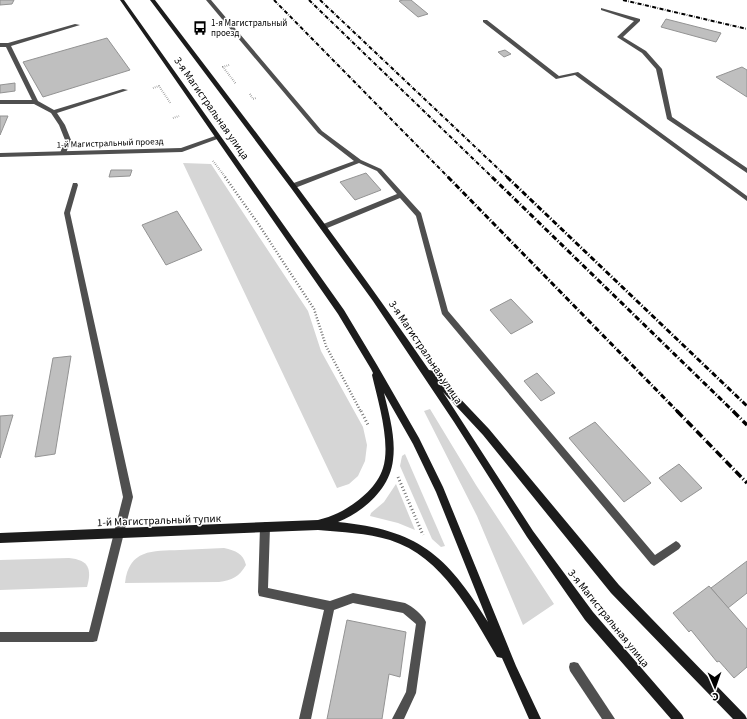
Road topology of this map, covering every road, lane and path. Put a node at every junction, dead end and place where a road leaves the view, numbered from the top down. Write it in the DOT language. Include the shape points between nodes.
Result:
graph roads {
  1 [pos="122,0"];
  2 [pos="152,0"];
  3 [pos="208,0"];
  4 [pos="603,9"];
  5 [pos="485,21"];
  6 [pos="77,25"];
  7 [pos="8,45"];
  8 [pos="0,46"];
  9 [pos="229,65"];
  10 [pos="236,84"];
  11 [pos="153,88"];
  12 [pos="125,90"];
  13 [pos="250,94"];
  14 [pos="256,98"];
  15 [pos="0,102"];
  16 [pos="36,102"];
  17 [pos="171,104"];
  18 [pos="53,112"];
  19 [pos="179,116"];
  20 [pos="173,118"];
  21 [pos="218,138"];
  22 [pos="63,153"];
  23 [pos="0,155"];
  24 [pos="213,161"];
  25 [pos="359,161"];
  26 [pos="747,171"];
  27 [pos="74,185"];
  28 [pos="293,186"];
  29 [pos="401,195"];
  30 [pos="747,199"];
  31 [pos="323,227"];
  32 [pos="414,355"];
  33 [pos="374,367"];
  34 [pos="368,425"];
  35 [pos="398,475"];
  36 [pos="318,525"];
  37 [pos="265,527"];
  38 [pos="120,533"];
  39 [pos="423,535"];
  40 [pos="0,538"];
  41 [pos="676,546"];
  42 [pos="330,606"];
  43 [pos="0,637"];
  44 [pos="574,667"];
  45 [pos="512,669"];
  46 [pos="305,719"];
  47 [pos="398,719"];
  48 [pos="535,719"];
  49 [pos="609,719"];
  50 [pos="678,719"];
  51 [pos="741,719"];
  1 -- 21 [label="main road, 3-я Магистральная улица"];
  2 -- 28 [label="main road, 3-я Магистральная улица"];
  3 -- 25 [label="street" via="320,132"];
  4 -- 26 [label="street" via="638,20 620,37 644,52 659,69 670,118"];
  5 -- 30 [label="street" via="558,78 576,73"];
  6 -- 7 [label="street"];
  7 -- 8 [label="street"];
  7 -- 16 [label="street"];
  9 -- 10 [label="path" via="223,66"];
  11 -- 17 [label="path" via="159,86"];
  12 -- 18 [label="street"];
  13 -- 14 [label="path"];
  15 -- 16 [label="street"];
  16 -- 18 [label="street"];
  18 -- 22 [label="street" via="62,124 68,140"];
  19 -- 20 [label="path"];
  21 -- 22 [label="street, 1-й Магистральный проезд" via="182,150"];
  21 -- 33 [label="main road, 3-я Магистральная улица" via="341,312"];
  22 -- 23 [label="street, 1-й Магистральный проезд"];
  24 -- 34 [label="path" via="314,309 326,346"];
  25 -- 28 [label="street"];
  25 -- 29 [label="street" via="379,170"];
  27 -- 38 [label="street" via="67,212 128,496"];
  28 -- 31 [label="main road, 3-я Магистральная улица"];
  29 -- 31 [label="street"];
  29 -- 41 [label="street" via="419,215 445,312 654,561"];
  31 -- 32 [label="main road, 3-я Магистральная улица"];
  32 -- 50 [label="main road, 3-я Магистральная улица" via="530,534 585,610"];
  32 -- 51 [label="main road" via="486,432 615,588"];
  33 -- 36 [label="main road, 1-й Магистральный тупик" via="388,440 389,460 386,470 380,483 366,500 345,515"];
  33 -- 45 [label="main road, 3-я Магистральная улица" via="416,441 440,490"];
  35 -- 39 [label="path"];
  36 -- 37 [label="main road, 1-й Магистральный тупик"];
  36 -- 45 [label="main road, 1-й Магистральный тупик" via="368,530 399,538 417,546 434,559 462,592"];
  37 -- 38 [label="main road, 1-й Магистральный тупик"];
  37 -- 42 [label="street" via="263,592"];
  38 -- 40 [label="main road, 1-й Магистральный тупик"];
  38 -- 43 [label="street" via="93,637"];
  42 -- 46 [label="street"];
  42 -- 47 [label="street" via="353,598 405,608 421,622 411,692"];
  44 -- 49 [label="street"];
  45 -- 48 [label="main road, 3-я Магистральная улица"];
}
